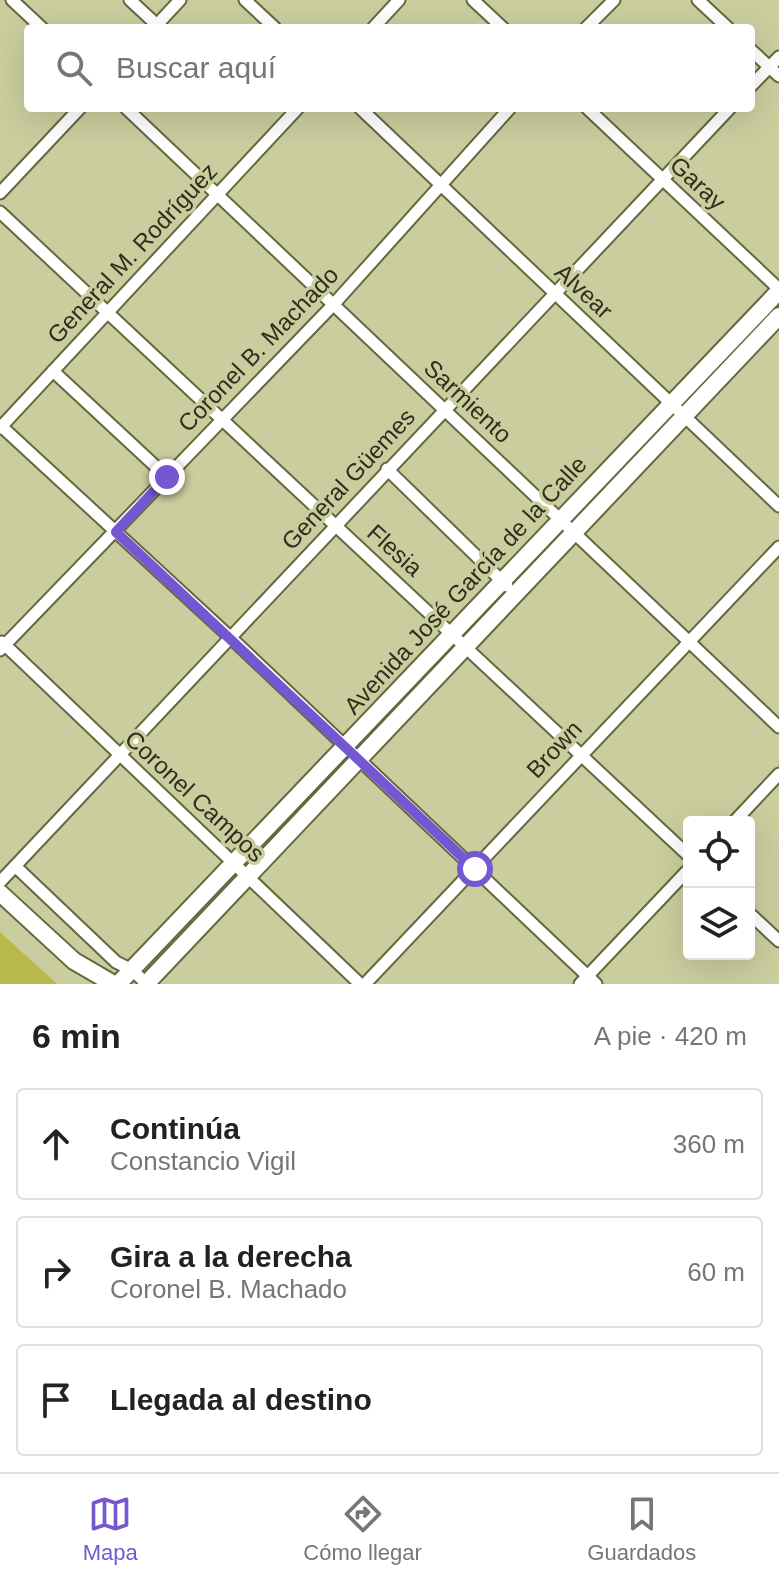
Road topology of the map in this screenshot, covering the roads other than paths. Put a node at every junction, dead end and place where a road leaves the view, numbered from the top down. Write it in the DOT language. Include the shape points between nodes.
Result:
graph roads {
  1 [pos="12,0"];
  2 [pos="130,0"];
  3 [pos="180,0"];
  4 [pos="245,0"];
  5 [pos="399,0"];
  6 [pos="473,0"];
  7 [pos="614,0"];
  8 [pos="698,0"];
  9 [pos="38,24"];
  10 [pos="153,24"];
  11 [pos="157,24"];
  12 [pos="271,24"];
  13 [pos="377,24"];
  14 [pos="499,24"];
  15 [pos="590,24"];
  16 [pos="724,24"];
  17 [pos="755,54"];
  18 [pos="779,57"];
  19 [pos="770,67"];
  20 [pos="779,76"];
  21 [pos="755,82"];
  22 [pos="76,112"];
  23 [pos="130,112"];
  24 [pos="294,112"];
  25 [pos="364,112"];
  26 [pos="506,112"];
  27 [pos="591,112"];
  28 [pos="726,112"];
  29 [pos="662,179"];
  30 [pos="440,184"];
  31 [pos="0,193"];
  32 [pos="215,195"];
  33 [pos="0,212"];
  34 [pos="779,290"];
  35 [pos="555,294"];
  36 [pos="333,305"];
  37 [pos="107,311"];
  38 [pos="779,316"];
  39 [pos="53,371"];
  40 [pos="671,402"];
  41 [pos="443,409"];
  42 [pos="685,415"];
  43 [pos="221,420"];
  44 [pos="1,426"];
  45 [pos="387,469"];
  46 [pos="167,477"];
  47 [pos="779,506"];
  48 [pos="562,518"];
  49 [pos="336,526"];
  50 [pos="575,531"];
  51 [pos="116,532"];
  52 [pos="779,547"];
  53 [pos="502,581"];
  54 [pos="516,592"];
  55 [pos="453,632"];
  56 [pos="230,637"];
  57 [pos="687,641"];
  58 [pos="2,645"];
  59 [pos="467,645"];
  60 [pos="779,727"];
  61 [pos="345,746"];
  62 [pos="580,753"];
  63 [pos="118,754"];
  64 [pos="358,759"];
  65 [pos="779,774"];
  66 [pos="740,816"];
  67 [pos="683,850"];
  68 [pos="235,863"];
  69 [pos="15,866"];
  70 [pos="475,869"];
  71 [pos="247,875"];
  72 [pos="683,876"];
  73 [pos="0,882"];
  74 [pos="0,893"];
  75 [pos="755,919"];
  76 [pos="779,941"];
  77 [pos="74,961"];
  78 [pos="118,980"];
  79 [pos="588,981"];
  80 [pos="86,984"];
  81 [pos="147,984"];
  82 [pos="363,984"];
  1 -- 9 [label="street"];
  2 -- 10 [label="street"];
  3 -- 11 [label="street"];
  4 -- 12 [label="street"];
  5 -- 13 [label="street"];
  6 -- 14 [label="street"];
  7 -- 15 [label="street"];
  8 -- 16 [label="street"];
  17 -- 19 [label="street"];
  18 -- 19 [label="street"];
  19 -- 20 [label="street"];
  19 -- 21 [label="street"];
  22 -- 31 [label="street"];
  23 -- 32 [label="street, Sarmiento"];
  24 -- 32 [label="street, General M. Rodríguez"];
  25 -- 30 [label="street, Alvear"];
  26 -- 30 [label="street, Coronel B. Machado"];
  27 -- 29 [label="street, Garay"];
  28 -- 29 [label="street, General Güemes"];
  29 -- 34 [label="street, Garay"];
  29 -- 35 [label="street, General Güemes"];
  30 -- 35 [label="street, Alvear"];
  30 -- 36 [label="street, Coronel B. Machado"];
  32 -- 36 [label="street, Sarmiento"];
  32 -- 37 [label="street, General M. Rodríguez"];
  33 -- 37 [label="street, Flesia"];
  34 -- 40 [label="main road, Avenida José García de la Calle"];
  35 -- 40 [label="street, Alvear"];
  35 -- 41 [label="street, General Güemes"];
  36 -- 41 [label="street, Sarmiento"];
  36 -- 43 [label="street, Coronel B. Machado"];
  37 -- 39 [label="street, General M. Rodríguez"];
  37 -- 43 [label="street, Flesia"];
  38 -- 42 [label="main road, Avenida José García de la Calle"];
  39 -- 44 [label="street, General M. Rodríguez"];
  39 -- 46 [label="street"];
  40 -- 42 [label="street, Alvear"];
  40 -- 48 [label="main road, Avenida José García de la Calle"];
  41 -- 45 [label="street, General Güemes"];
  41 -- 48 [label="street, Sarmiento"];
  42 -- 47 [label="street, Alvear"];
  42 -- 50 [label="main road, Avenida José García de la Calle"];
  43 -- 46 [label="street, Coronel B. Machado"];
  43 -- 49 [label="street, Flesia"];
  44 -- 51 [label="street"];
  45 -- 49 [label="street, General Güemes"];
  45 -- 53 [label="street"];
  46 -- 51 [label="street, Coronel B. Machado"];
  48 -- 50 [label="street, Sarmiento"];
  48 -- 53 [label="main road, Avenida José García de la Calle"];
  49 -- 55 [label="street, Flesia"];
  49 -- 56 [label="street, General Güemes"];
  50 -- 54 [label="main road, Avenida José García de la Calle"];
  50 -- 57 [label="street, Sarmiento"];
  51 -- 56 [label="street"];
  51 -- 58 [label="street, Coronel B. Machado"];
  52 -- 57 [label="street, Brown"];
  53 -- 54 [label="street"];
  53 -- 55 [label="main road, Avenida José García de la Calle"];
  54 -- 59 [label="main road, Avenida José García de la Calle"];
  55 -- 59 [label="street, Flesia"];
  55 -- 61 [label="main road, Avenida José García de la Calle"];
  56 -- 61 [label="street"];
  56 -- 63 [label="street, General Güemes"];
  57 -- 60 [label="street, Sarmiento"];
  57 -- 62 [label="street, Brown"];
  58 -- 63 [label="street, Coronel Campos"];
  59 -- 62 [label="street, Flesia"];
  59 -- 64 [label="main road, Avenida José García de la Calle"];
  61 -- 64 [label="street"];
  61 -- 68 [label="main road, Avenida José García de la Calle"];
  62 -- 67 [label="street, Flesia"];
  62 -- 70 [label="street, Brown"];
  63 -- 68 [label="street, Coronel Campos"];
  63 -- 69 [label="street, General Güemes"];
  64 -- 70 [label="street"];
  64 -- 71 [label="main road, Avenida José García de la Calle"];
  65 -- 66 [label="street"];
  68 -- 71 [label="street, Coronel Campos"];
  68 -- 78 [label="main road, Avenida José García de la Calle"];
  69 -- 73 [label="street, General Güemes"];
  69 -- 78 [label="street" via="116,962"];
  70 -- 79 [label="street"];
  70 -- 82 [label="street, Brown"];
  71 -- 81 [label="main road, Avenida José García de la Calle"];
  71 -- 82 [label="street, Coronel Campos"];
  72 -- 79 [label="street"];
  74 -- 77 [label="main road"];
  75 -- 76 [label="street"];
  77 -- 78 [label="main road"];
  77 -- 80 [label="main road"];
  78 -- 81 [label="street"];
}
